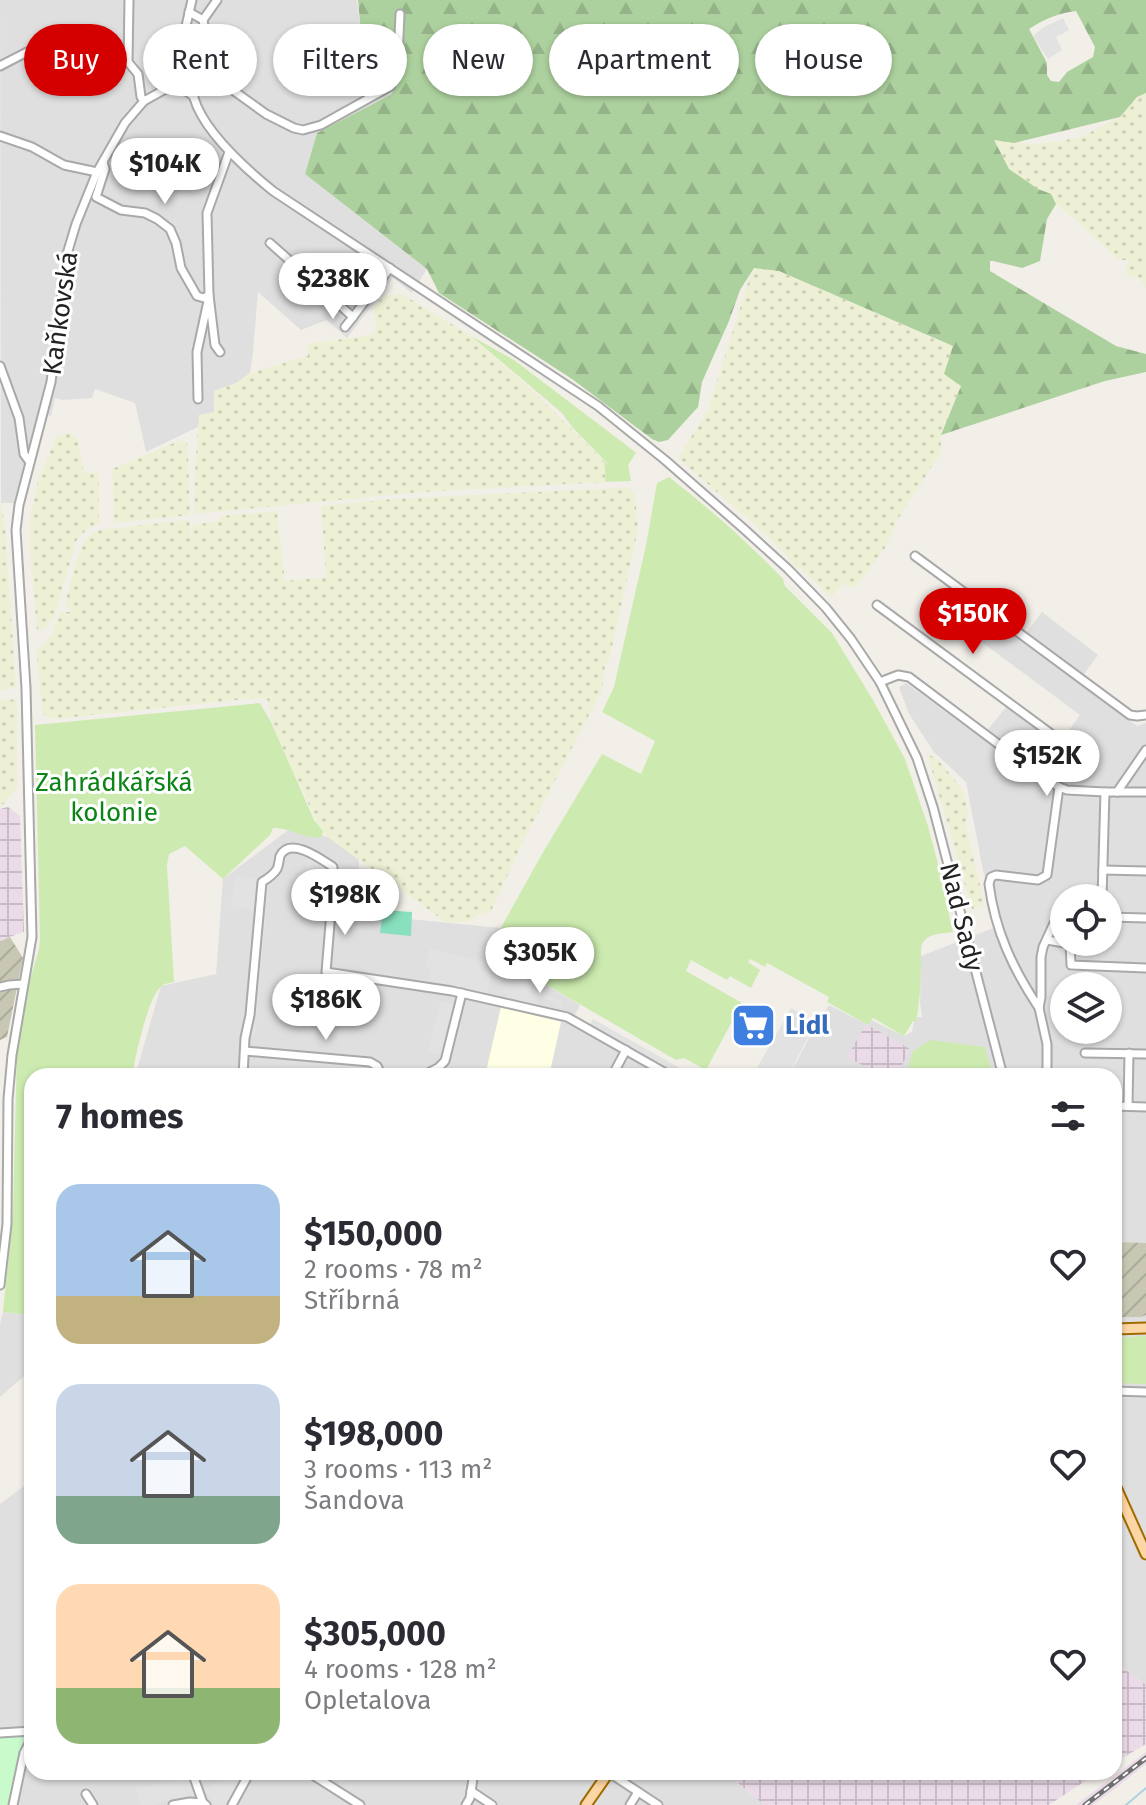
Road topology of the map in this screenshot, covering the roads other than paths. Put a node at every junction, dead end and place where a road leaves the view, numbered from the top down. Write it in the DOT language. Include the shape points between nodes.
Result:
graph roads {
  1 [pos="129,0"];
  2 [pos="192,0"];
  3 [pos="217,0"];
  4 [pos="189,12"];
  5 [pos="400,14"];
  6 [pos="203,20"];
  7 [pos="187,24"];
  8 [pos="204,24"];
  9 [pos="128,62"];
  10 [pos="0,66"];
  11 [pos="152,96"];
  12 [pos="240,96"];
  13 [pos="194,97"];
  14 [pos="144,101"];
  15 [pos="0,136"];
  16 [pos="229,152"];
  17 [pos="103,161"];
  18 [pos="97,172"];
  19 [pos="270,243"];
  20 [pos="393,270"];
  21 [pos="209,295"];
  22 [pos="353,317"];
  23 [pos="345,327"];
  24 [pos="220,352"];
  25 [pos="0,366"];
  26 [pos="198,399"];
  27 [pos="29,463"];
  28 [pos="915,556"];
  29 [pos="877,605"];
  30 [pos="880,682"];
  31 [pos="1146,715"];
  32 [pos="1050,733"];
  33 [pos="1146,750"];
  34 [pos="1059,787"];
  35 [pos="1105,792"];
  36 [pos="1117,792"];
  37 [pos="1146,792"];
  38 [pos="1103,870"];
  39 [pos="1146,871"];
  40 [pos="1102,884"];
  41 [pos="1122,917"];
  42 [pos="1146,918"];
  43 [pos="1050,933"];
  44 [pos="1047,940"];
  45 [pos="1146,968"];
  46 [pos="23,984"];
  47 [pos="0,987"];
  48 [pos="462,993"];
  49 [pos="1039,1008"];
  50 [pos="626,1050"];
  51 [pos="245,1051"];
  52 [pos="1085,1053"];
  53 [pos="1129,1053"];
  54 [pos="1146,1054"];
  55 [pos="244,1068"];
  56 [pos="378,1068"];
  57 [pos="438,1068"];
  58 [pos="616,1068"];
  59 [pos="657,1068"];
  60 [pos="1001,1068"];
  61 [pos="1047,1068"];
  62 [pos="1122,1106"];
  63 [pos="1128,1106"];
  64 [pos="1146,1107"];
  65 [pos="0,1285"];
  66 [pos="1146,1328"];
  67 [pos="1122,1329"];
  68 [pos="1122,1391"];
  69 [pos="1146,1392"];
  70 [pos="1122,1501"];
  71 [pos="1146,1554"];
  72 [pos="24,1732"];
  73 [pos="0,1733"];
  74 [pos="24,1753"];
  75 [pos="195,1780"];
  76 [pos="246,1780"];
  77 [pos="320,1780"];
  78 [pos="473,1780"];
  79 [pos="603,1780"];
  80 [pos="621,1780"];
  81 [pos="471,1791"];
  82 [pos="638,1792"];
  83 [pos="86,1794"];
  84 [pos="204,1804"];
  85 [pos="356,1804"];
  86 [pos="13,1805"];
  87 [pos="93,1805"];
  88 [pos="173,1805"];
  89 [pos="232,1805"];
  90 [pos="466,1805"];
  91 [pos="492,1805"];
  92 [pos="586,1805"];
  93 [pos="630,1805"];
  94 [pos="658,1805"];
  1 -- 9 [label="street"];
  2 -- 4 [label="street"];
  3 -- 6 [label="street"];
  4 -- 6 [label="street"];
  4 -- 7 [label="street"];
  5 -- 12 [label="street" via="391,86 321,125 294,128"];
  6 -- 8 [label="street"];
  9 -- 10 [label="street" via="47,51 27,52"];
  9 -- 14 [label="street" via="138,74"];
  11 -- 14 [label="street, Kaňkovská"];
  13 -- 16 [label="street, Nad Sady"];
  14 -- 17 [label="street, Kaňkovská"];
  15 -- 18 [label="street" via="64,165"];
  16 -- 20 [label="street, Nad Sady" via="273,191"];
  16 -- 21 [label="street" via="207,213"];
  17 -- 18 [label="street, Kaňkovská"];
  17 -- 21 [label="street" via="96,197 121,210 145,213 170,229 189,283 197,296"];
  18 -- 27 [label="street, Kaňkovská" via="67,254 51,382"];
  19 -- 22 [label="street"];
  20 -- 22 [label="street"];
  20 -- 30 [label="street, Nad Sady" via="598,406 665,460 802,582"];
  21 -- 24 [label="street"];
  21 -- 26 [label="street" via="197,352"];
  22 -- 23 [label="street"];
  25 -- 27 [label="street"];
  27 -- 46 [label="street, Kaňkovská" via="16,530 32,937"];
  28 -- 31 [label="street" via="1130,715"];
  29 -- 32 [label="street"];
  30 -- 34 [label="street" via="909,677"];
  30 -- 60 [label="street, Nad Sady" via="917,758 933,807"];
  33 -- 36 [label="street"];
  34 -- 35 [label="street"];
  34 -- 49 [label="street" via="1047,875 1038,880 996,875 989,884 1005,950"];
  35 -- 36 [label="street"];
  35 -- 38 [label="street"];
  36 -- 37 [label="street"];
  38 -- 39 [label="street"];
  38 -- 40 [label="street"];
  41 -- 42 [label="street"];
  43 -- 44 [label="street"];
  44 -- 45 [label="street" via="1070,944 1071,965"];
  44 -- 49 [label="street"];
  46 -- 47 [label="street"];
  46 -- 65 [label="street" via="8,1099 7,1224"];
  48 -- 50 [label="street" via="567,1017"];
  48 -- 51 [label="street" via="326,972 333,867 314,854 287,849 277,871 262,882"];
  48 -- 57 [label="street" via="445,1061"];
  49 -- 61 [label="street"];
  50 -- 58 [label="street"];
  50 -- 59 [label="street"];
  51 -- 55 [label="street"];
  51 -- 56 [label="street" via="370,1062"];
  52 -- 53 [label="street"];
  53 -- 54 [label="street"];
  53 -- 63 [label="street"];
  62 -- 63 [label="street"];
  63 -- 64 [label="street"];
  66 -- 67 [label="main road"];
  68 -- 69 [label="street"];
  70 -- 71 [label="main road"];
  72 -- 73 [label="street"];
  74 -- 86 [label="street"];
  75 -- 84 [label="street"];
  76 -- 89 [label="street"];
  77 -- 85 [label="street"];
  78 -- 81 [label="street"];
  79 -- 92 [label="main road"];
  80 -- 82 [label="street"];
  81 -- 90 [label="street"];
  81 -- 91 [label="street"];
  82 -- 93 [label="street"];
  82 -- 94 [label="street"];
  83 -- 87 [label="street"];
  84 -- 88 [label="street"];
}
